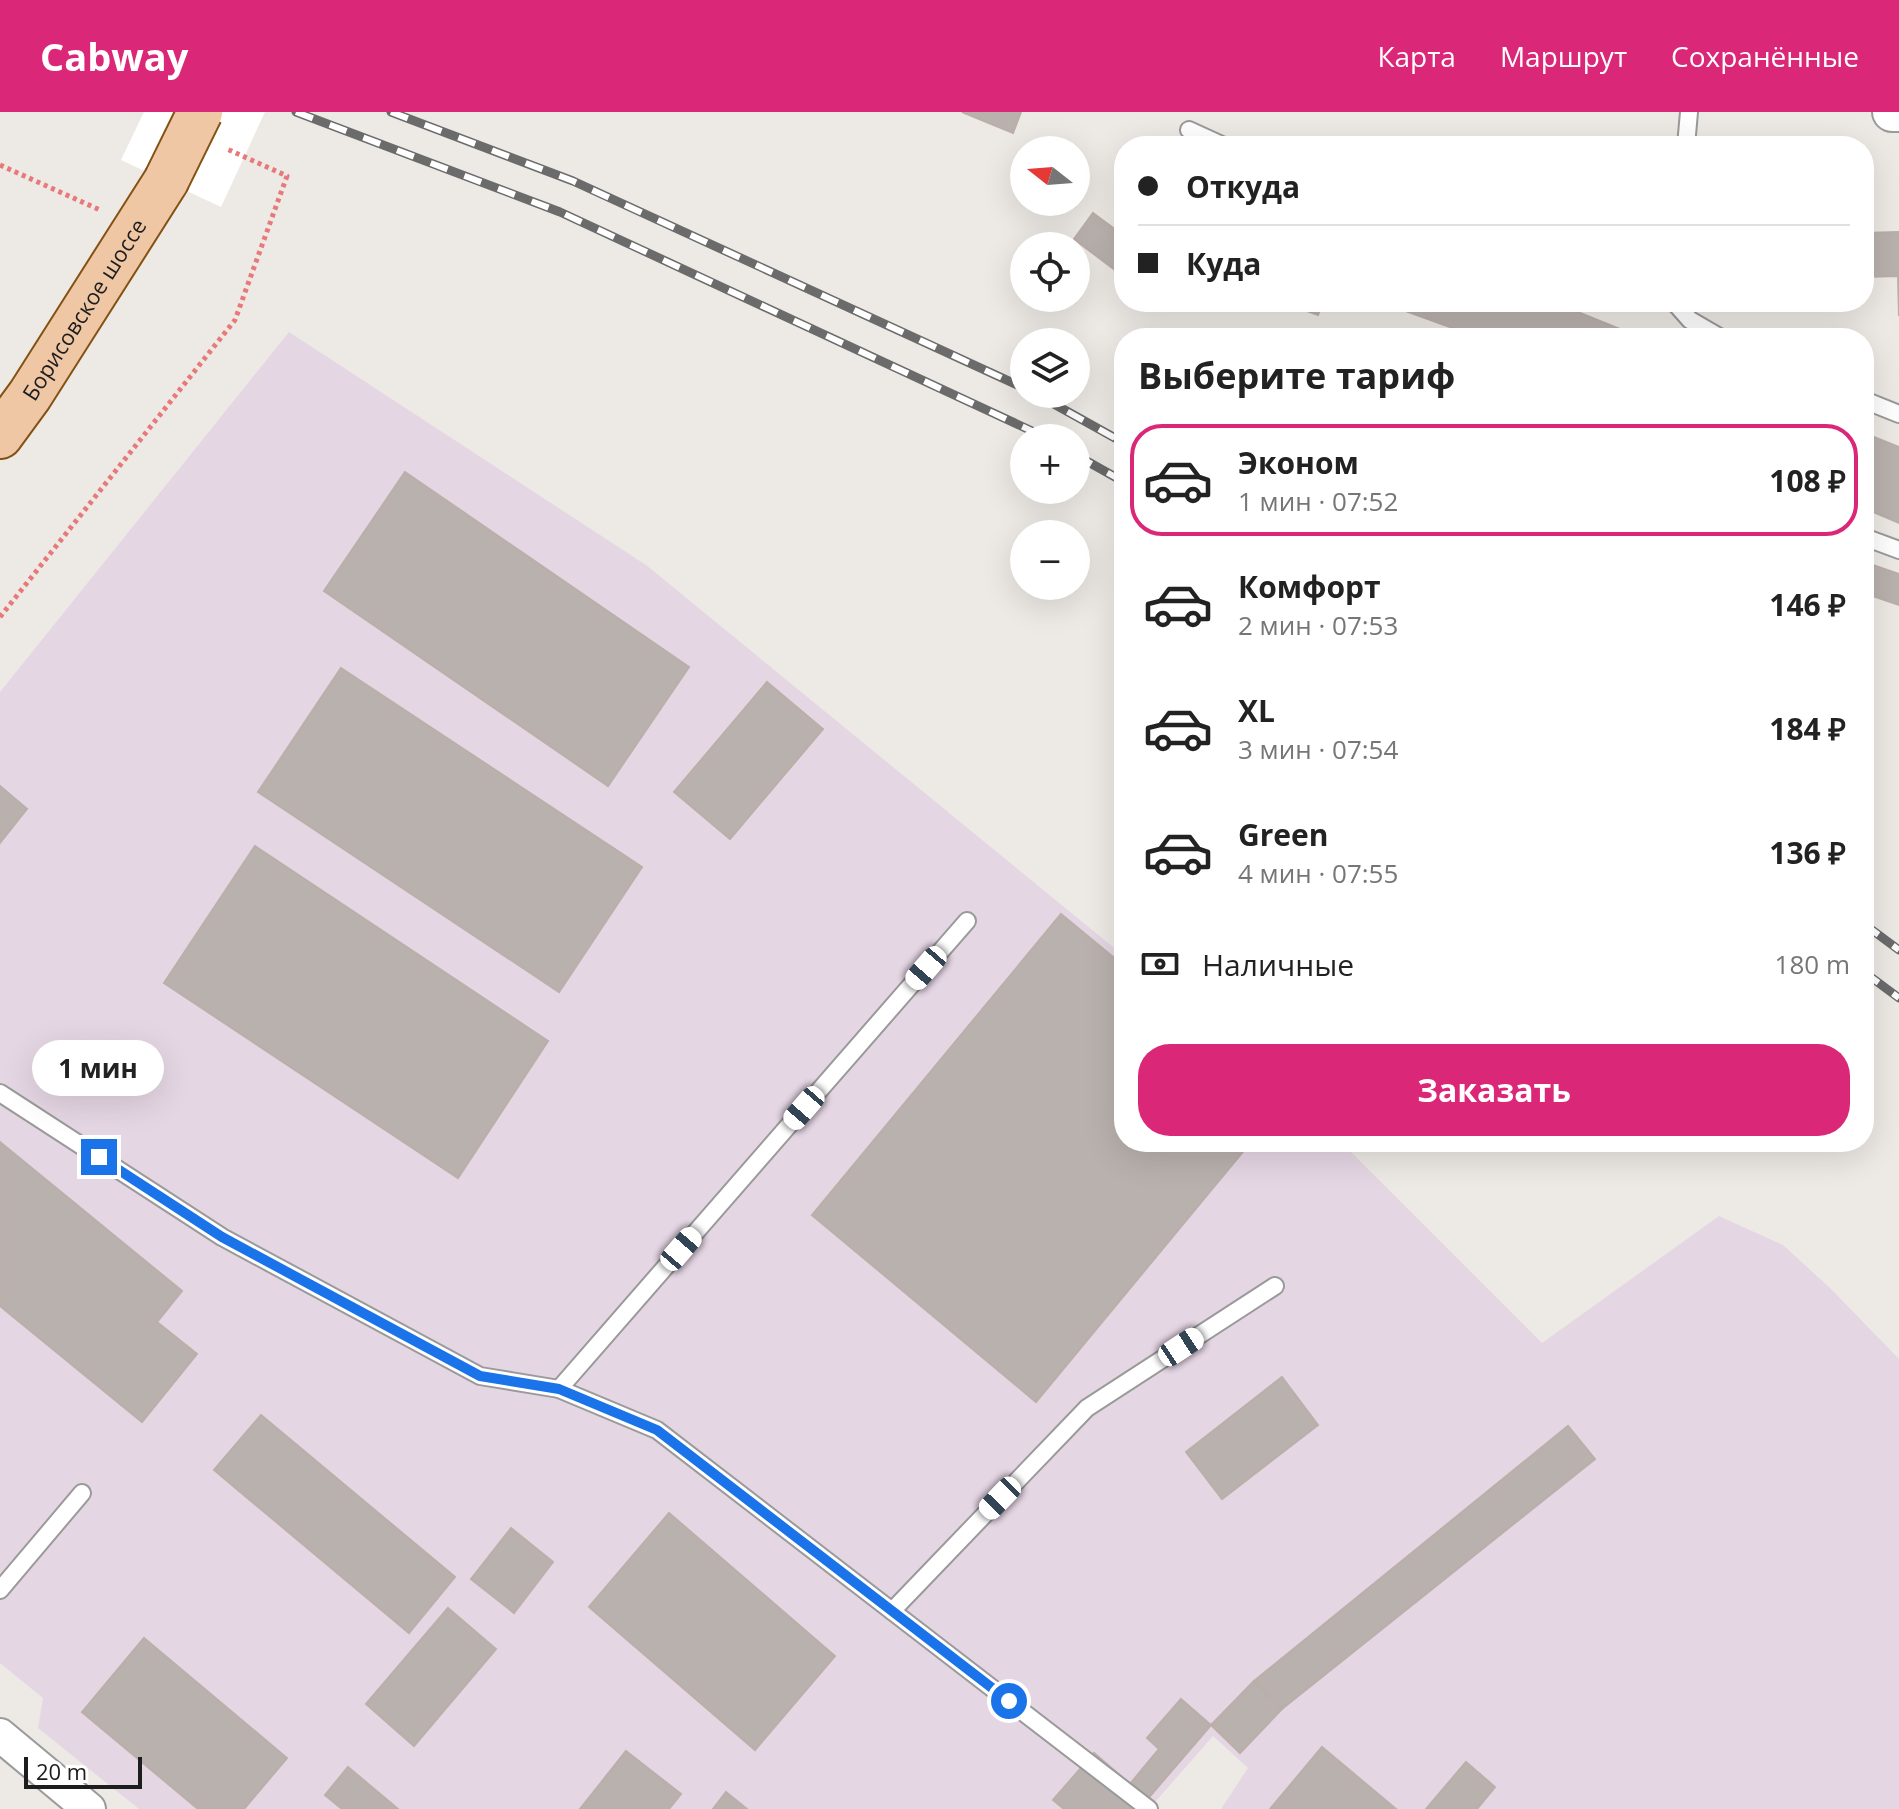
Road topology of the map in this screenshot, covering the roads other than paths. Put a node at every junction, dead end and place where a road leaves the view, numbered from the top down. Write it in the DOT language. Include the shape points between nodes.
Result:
graph roads {
  1 [pos="1689,112"];
  2 [pos="1892,112"];
  3 [pos="1899,112"];
  4 [pos="208,128"];
  5 [pos="1189,130"];
  6 [pos="1202,136"];
  7 [pos="1687,136"];
  8 [pos="1683,312"];
  9 [pos="1704,328"];
  10 [pos="1874,404"];
  11 [pos="1899,414"];
  12 [pos="0,436"];
  13 [pos="1874,541"];
  14 [pos="1899,550"];
  15 [pos="967,921"];
  16 [pos="0,1093"];
  17 [pos="1275,1286"];
  18 [pos="559,1389"];
  19 [pos="82,1493"];
  20 [pos="0,1590"];
  21 [pos="892,1611"];
  22 [pos="0,1735"];
  23 [pos="89,1809"];
  24 [pos="1149,1809"];
  1 -- 7 [label="lane"];
  2 -- 3 [label="street"];
  4 -- 12 [label="main road, Борисовское шоссе, bridge" via="166,181"];
  5 -- 6 [label="lane"];
  8 -- 9 [label="lane"];
  10 -- 11 [label="lane"];
  13 -- 14 [label="lane"];
  15 -- 18 [label="lane"];
  16 -- 18 [label="lane" via="222,1237 480,1376"];
  17 -- 21 [label="lane" via="1087,1408"];
  18 -- 21 [label="lane" via="657,1430"];
  19 -- 20 [label="lane"];
  21 -- 24 [label="lane"];
  22 -- 23 [label="street"];
}
